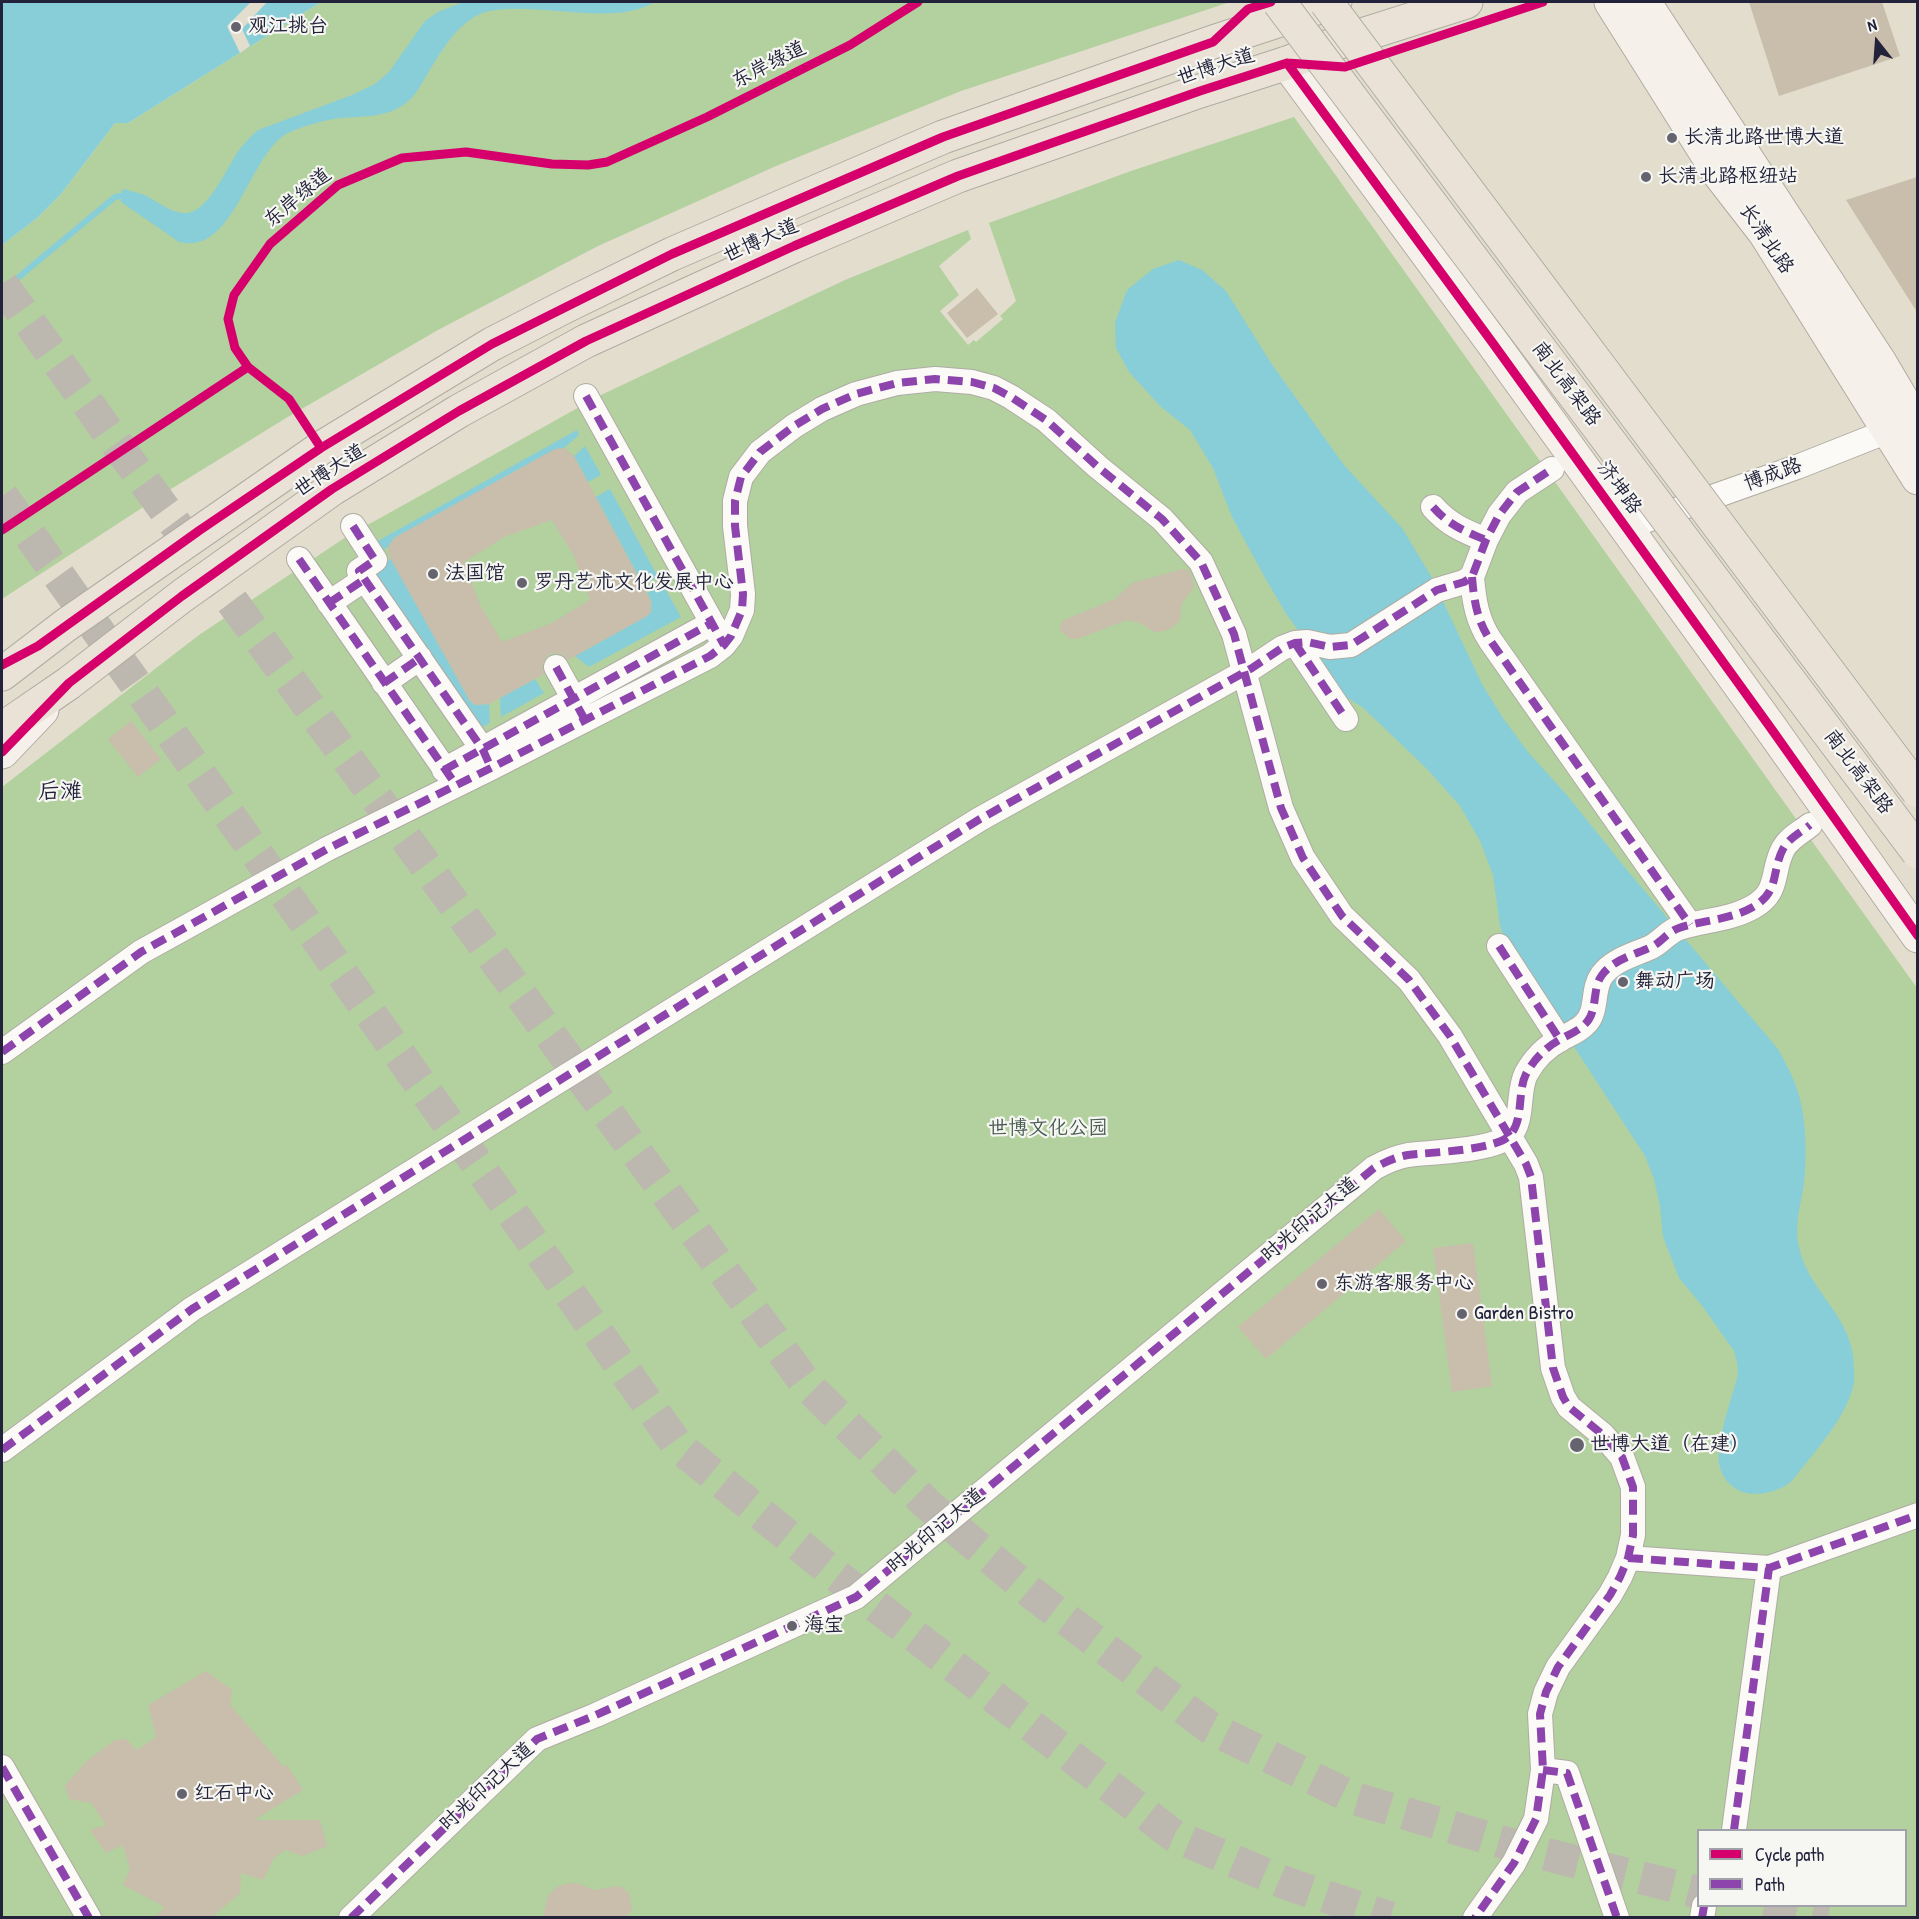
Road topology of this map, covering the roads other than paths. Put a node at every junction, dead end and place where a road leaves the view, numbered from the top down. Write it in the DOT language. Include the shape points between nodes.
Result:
graph roads {
  1 [pos="1280,2"];
  2 [pos="1326,2"];
  3 [pos="1335,2"];
  4 [pos="1466,2"];
  5 [pos="1611,2"];
  6 [pos="1644,2"];
  7 [pos="1287,63"];
  8 [pos="586,396"];
  9 [pos="1909,423"];
  10 [pos="1552,469"];
  11 [pos="1917,478"];
  12 [pos="1433,507"];
  13 [pos="352,526"];
  14 [pos="1625,528"];
  15 [pos="1486,540"];
  16 [pos="299,559"];
  17 [pos="1472,577"];
  18 [pos="365,579"];
  19 [pos="329,603"];
  20 [pos="712,623"];
  21 [pos="1295,643"];
  22 [pos="724,645"];
  23 [pos="38,646"];
  24 [pos="420,658"];
  25 [pos="2,665"];
  26 [pos="556,667"];
  27 [pos="1245,672"];
  28 [pos="2,674"];
  29 [pos="69,683"];
  30 [pos="384,683"];
  31 [pos="580,710"];
  32 [pos="1346,719"];
  33 [pos="2,729"];
  34 [pos="2,752"];
  35 [pos="487,759"];
  36 [pos="450,778"];
  37 [pos="1917,791"];
  38 [pos="1810,825"];
  39 [pos="1917,852"];
  40 [pos="1690,925"];
  41 [pos="1917,936"];
  42 [pos="1499,946"];
  43 [pos="1560,1040"];
  44 [pos="2,1052"];
  45 [pos="1510,1135"];
  46 [pos="2,1450"];
  47 [pos="1917,1515"];
  48 [pos="1628,1558"];
  49 [pos="1769,1568"];
  50 [pos="2,1767"];
  51 [pos="1543,1770"];
  52 [pos="1734,1829"];
  53 [pos="89,1917"];
  54 [pos="351,1917"];
  55 [pos="1475,1917"];
  56 [pos="1617,1917"];
  1 -- 39 [label="main road, 南北高架路, bridge"];
  2 -- 37 [label="main road, 南北高架路, bridge"];
  3 -- 23 [label="main road, 世博大道" via="943,137 672,254 564,307 492,344 321,448"];
  4 -- 7 [label="main road, 世博大道"];
  5 -- 9 [label="street, 长清北路" via="1720,175"];
  6 -- 9 [label="street, 长清北路" via="1879,361"];
  7 -- 14 [label="street, 济坤路"];
  7 -- 29 [label="main road, 世博大道" via="958,176 586,341 459,411 332,489"];
  8 -- 20 [label="street"];
  9 -- 11 [label="street, 长清北路"];
  9 -- 14 [label="street, 博成路"];
  10 -- 15 [label="street" via="1517,492"];
  12 -- 15 [label="street" via="1445,520"];
  13 -- 18 [label="street" via="375,560 359,571"];
  14 -- 41 [label="street, 济坤路"];
  15 -- 17 [label="street"];
  16 -- 19 [label="street"];
  17 -- 21 [label="street" via="1437,590 1352,645"];
  17 -- 40 [label="street" via="1474,604 1490,640"];
  18 -- 19 [label="street"];
  18 -- 24 [label="street"];
  19 -- 30 [label="street"];
  20 -- 22 [label="street"];
  20 -- 31 [label="street"];
  21 -- 27 [label="street"];
  21 -- 32 [label="street"];
  22 -- 27 [label="street" via="742,610 735,501 741,477 760,452 822,409 856,394 897,383 935,379 972,382 1011,396 1046,420 1162,519 1201,562 1234,634"];
  22 -- 31 [label="street" via="698,663"];
  23 -- 25 [label="street"];
  23 -- 28 [label="main road, 世博大道"];
  24 -- 30 [label="street"];
  24 -- 35 [label="street"];
  26 -- 31 [label="street"];
  27 -- 45 [label="street" via="1281,808 1303,858 1342,916 1409,980 1450,1036"];
  27 -- 46 [label="street" via="980,819 202,1303"];
  29 -- 33 [label="main road, 世博大道"];
  29 -- 34 [label="street"];
  30 -- 36 [label="street"];
  31 -- 35 [label="street"];
  35 -- 36 [label="street"];
  36 -- 44 [label="street" via="141,951"];
  38 -- 40 [label="street" via="1783,849 1767,898 1736,914"];
  40 -- 43 [label="street" via="1677,929 1653,947 1624,957 1602,975 1593,1013 1585,1025"];
  42 -- 43 [label="street"];
  43 -- 45 [label="street" via="1536,1058 1525,1076 1518,1117"];
  45 -- 48 [label="street" via="1531,1177 1553,1368 1563,1398 1617,1449 1633,1487 1633,1535"];
  45 -- 54 [label="street, 时光印记大道" via="1486,1146 1406,1156 1374,1168 856,1597 537,1739"];
  47 -- 49 [label="street"];
  48 -- 49 [label="street"];
  48 -- 51 [label="street" via="1610,1595 1558,1667 1546,1692 1540,1714"];
  49 -- 52 [label="street"];
  50 -- 53 [label="street"];
  51 -- 55 [label="street" via="1536,1819 1514,1863"];
  51 -- 56 [label="street" via="1567,1773"];
}
